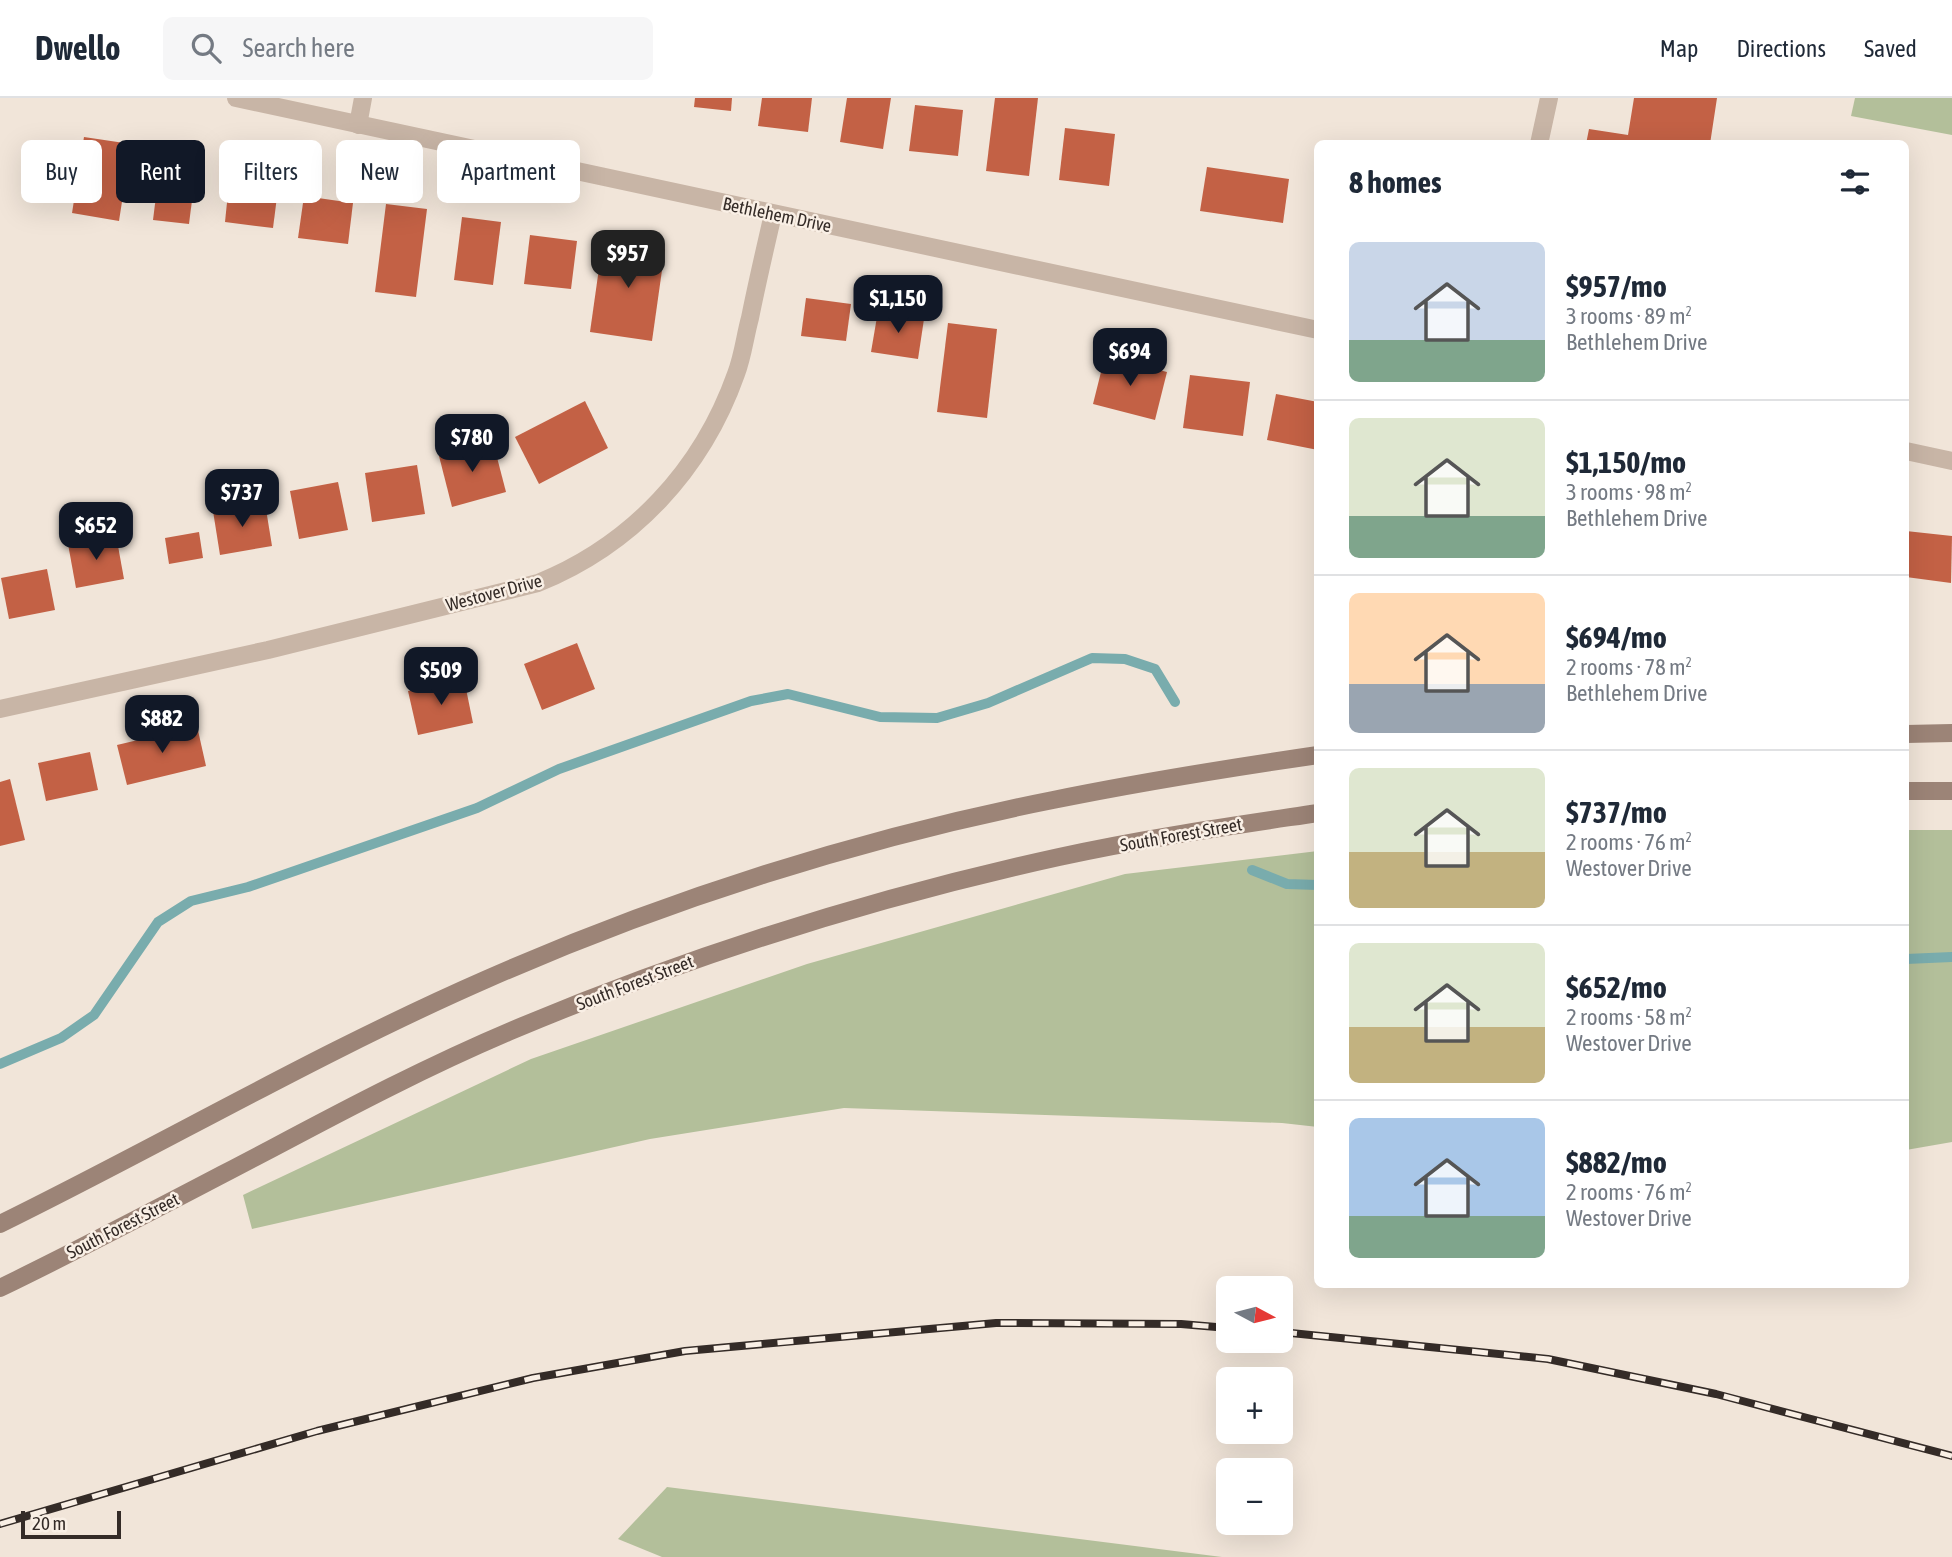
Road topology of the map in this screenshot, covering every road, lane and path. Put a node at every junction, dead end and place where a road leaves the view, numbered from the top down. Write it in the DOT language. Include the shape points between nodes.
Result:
graph roads {
  1 [pos="236,98"];
  2 [pos="363,98"];
  3 [pos="1549,98"];
  4 [pos="358,125"];
  5 [pos="1540,140"];
  6 [pos="773,214"];
  7 [pos="1314,329"];
  8 [pos="1909,452"];
  9 [pos="1952,461"];
  10 [pos="0,709"];
  11 [pos="1952,733"];
  12 [pos="1909,734"];
  13 [pos="1314,756"];
  14 [pos="1909,791"];
  15 [pos="1952,791"];
  16 [pos="1314,814"];
  17 [pos="0,1224"];
  18 [pos="0,1288"];
  1 -- 4 [label="street, Bethlehem Drive"];
  2 -- 4 [label="street"];
  3 -- 5 [label="street"];
  4 -- 6 [label="street, Bethlehem Drive"];
  6 -- 7 [label="street, Bethlehem Drive"];
  6 -- 10 [label="street, Westover Drive" via="737,372 719,418 693,461 661,500 598,554 538,583 268,650"];
  8 -- 9 [label="street"];
  11 -- 12 [label="street"];
  13 -- 17 [label="street" via="1049,800 905,834 624,923 488,979 339,1049"];
  14 -- 15 [label="street"];
  16 -- 18 [label="street, South Forest Street" via="1195,831 920,890 781,930 645,978 510,1031 365,1100"];
}
